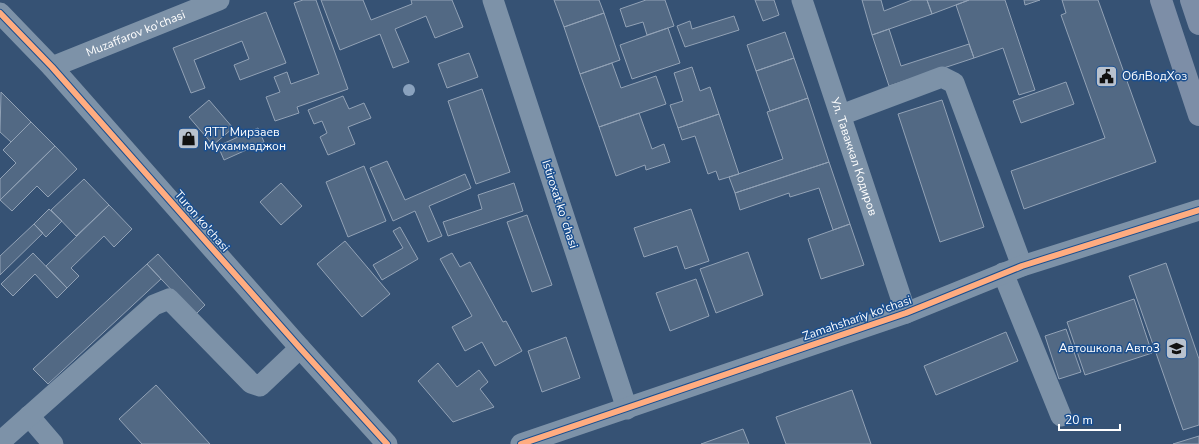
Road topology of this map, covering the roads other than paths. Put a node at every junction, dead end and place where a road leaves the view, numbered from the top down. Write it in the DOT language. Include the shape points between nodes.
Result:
graph roads {
  1 [pos="219,0"];
  2 [pos="493,0"];
  3 [pos="802,0"];
  4 [pos="1161,0"];
  5 [pos="1191,0"];
  6 [pos="0,13"];
  7 [pos="1199,24"];
  8 [pos="52,67"];
  9 [pos="841,115"];
  10 [pos="1199,115"];
  11 [pos="1199,210"];
  12 [pos="1022,266"];
  13 [pos="1003,273"];
  14 [pos="906,313"];
  15 [pos="300,348"];
  16 [pos="627,409"];
  17 [pos="28,416"];
  18 [pos="1061,416"];
  19 [pos="0,442"];
  20 [pos="52,444"];
  21 [pos="387,444"];
  22 [pos="521,444"];
  1 -- 8 [label="street, Muzaffarov ko'chasi"];
  2 -- 16 [label="street, Istiroxat koʻchasi"];
  3 -- 9 [label="street, Ул. Таваккал Кодиров"];
  4 -- 10 [label="main road"];
  5 -- 7 [label="main road"];
  6 -- 8 [label="street, Turon ko'chasi"];
  8 -- 15 [label="street, Turon ko'chasi"];
  9 -- 12 [label="street" via="942,77 954,83"];
  9 -- 14 [label="street, Ул. Таваккал Кодиров"];
  11 -- 12 [label="street, Zamahshariy ko'chasi"];
  12 -- 13 [label="street, Zamahshariy ko'chasi"];
  13 -- 14 [label="street, Zamahshariy ko'chasi"];
  13 -- 18 [label="street"];
  14 -- 16 [label="street, Zamahshariy ko'chasi"];
  15 -- 17 [label="street" via="260,386 251,383 169,299 154,305"];
  15 -- 21 [label="street, Turon ko'chasi"];
  16 -- 22 [label="street, Zamahshariy ko'chasi"];
  17 -- 19 [label="street"];
  17 -- 20 [label="street"];
}
